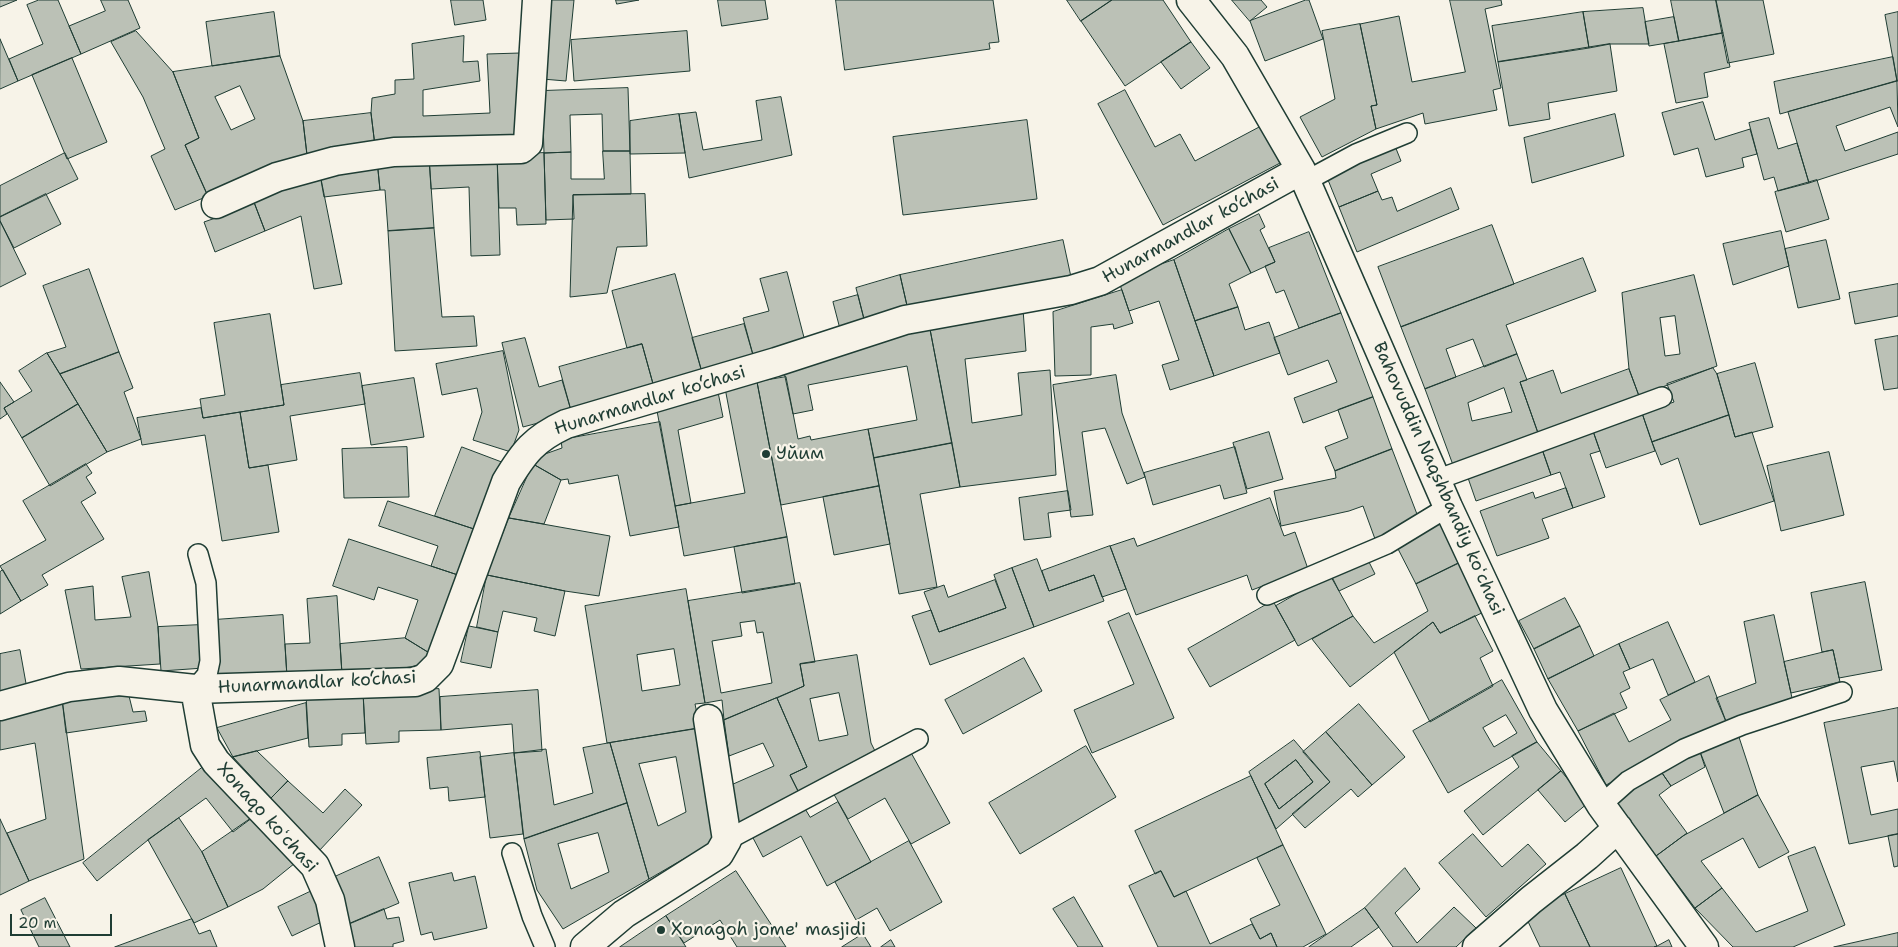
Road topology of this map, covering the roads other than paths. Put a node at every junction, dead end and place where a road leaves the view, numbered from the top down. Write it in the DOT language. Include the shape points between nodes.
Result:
graph roads {
  1 [pos="537,0"];
  2 [pos="1191,0"];
  3 [pos="1407,133"];
  4 [pos="1304,176"];
  5 [pos="216,204"];
  6 [pos="1662,397"];
  7 [pos="1436,480"];
  8 [pos="1448,508"];
  9 [pos="198,554"];
  10 [pos="1267,595"];
  11 [pos="195,689"];
  12 [pos="1842,692"];
  13 [pos="0,706"];
  14 [pos="708,719"];
  15 [pos="918,739"];
  16 [pos="1601,805"];
  17 [pos="1618,828"];
  18 [pos="727,840"];
  19 [pos="512,853"];
  20 [pos="340,947"];
  21 [pos="545,947"];
  22 [pos="585,947"];
  23 [pos="1478,947"];
  24 [pos="1704,947"];
  1 -- 5 [label="street" via="528,143 521,149 394,152 335,161 277,177"];
  2 -- 4 [label="street, Bahovuddin Naqshbandiy koʻchasi" via="1235,56"];
  3 -- 4 [label="lane"];
  4 -- 7 [label="street, Bahovuddin Naqshbandiy koʻchasi"];
  4 -- 11 [label="street, Hunarmandlar ko‘chasi" via="1100,282 905,320 566,424 547,433 520,458 506,482 439,664 425,678 415,682"];
  6 -- 7 [label="lane"];
  7 -- 8 [label="street, Bahovuddin Naqshbandiy koʻchasi"];
  8 -- 10 [label="lane" via="1387,544"];
  8 -- 16 [label="street, Bahovuddin Naqshbandiy koʻchasi" via="1543,710"];
  9 -- 11 [label="lane" via="206,584 210,662 207,675"];
  11 -- 13 [label="street, Hunarmandlar ko‘chasi" via="119,681 68,687"];
  11 -- 20 [label="street, Xonaqo koʻchasi" via="205,745 216,762 315,866 330,900"];
  12 -- 16 [label="lane" via="1742,725 1684,749 1628,781"];
  14 -- 18 [label="street"];
  15 -- 18 [label="lane"];
  16 -- 17 [label="street, Bahovuddin Naqshbandiy koʻchasi"];
  17 -- 23 [label="street"];
  17 -- 24 [label="street, Bahovuddin Naqshbandiy koʻchasi"];
  18 -- 22 [label="street" via="719,854 624,914"];
  19 -- 21 [label="lane"];
}
